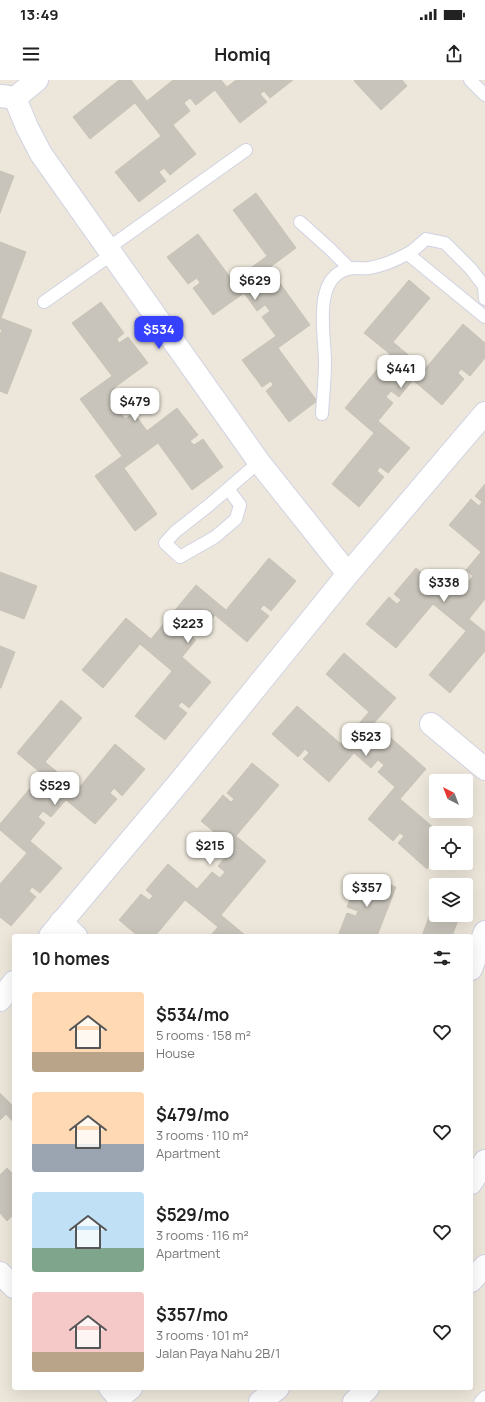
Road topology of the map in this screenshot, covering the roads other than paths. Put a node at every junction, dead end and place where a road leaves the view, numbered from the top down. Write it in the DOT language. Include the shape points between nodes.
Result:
graph roads {
  1 [pos="37,80"];
  2 [pos="470,80"];
  3 [pos="485,95"];
  4 [pos="8,97"];
  5 [pos="246,150"];
  6 [pos="300,222"];
  7 [pos="110,252"];
  8 [pos="408,254"];
  9 [pos="349,268"];
  10 [pos="485,299"];
  11 [pos="44,302"];
  12 [pos="485,317"];
  13 [pos="485,413"];
  14 [pos="322,414"];
  15 [pos="259,462"];
  16 [pos="228,490"];
  17 [pos="348,574"];
  18 [pos="431,724"];
  19 [pos="485,769"];
  20 [pos="62,932"];
  21 [pos="485,932"];
  22 [pos="473,964"];
  23 [pos="12,985"];
  24 [pos="0,1000"];
  25 [pos="485,1161"];
  26 [pos="473,1180"];
  27 [pos="485,1266"];
  28 [pos="0,1273"];
  29 [pos="473,1279"];
  30 [pos="12,1285"];
  31 [pos="275,1390"];
  32 [pos="485,1397"];
  33 [pos="260,1402"];
  34 [pos="480,1402"];
  1 -- 4 [label="street"];
  2 -- 3 [label="lane"];
  4 -- 7 [label="street" via="41,154"];
  5 -- 7 [label="lane"];
  6 -- 9 [label="lane"];
  7 -- 11 [label="lane"];
  7 -- 15 [label="street"];
  8 -- 9 [label="lane" via="370,268"];
  8 -- 10 [label="lane" via="426,239 445,243 484,286"];
  8 -- 12 [label="lane"];
  9 -- 14 [label="lane" via="338,272 331,280 324,296 322,326 325,361"];
  13 -- 17 [label="street"];
  15 -- 16 [label="lane"];
  15 -- 17 [label="street"];
  16 -- 16 [label="lane" via="240,505 236,519 214,537 180,557 165,543 174,532"];
  17 -- 20 [label="street"];
  18 -- 19 [label="street"];
  21 -- 22 [label="street"];
  23 -- 24 [label="street"];
  25 -- 26 [label="street"];
  27 -- 29 [label="street"];
  28 -- 30 [label="street"];
  31 -- 33 [label="street"];
  32 -- 34 [label="lane"];
}
